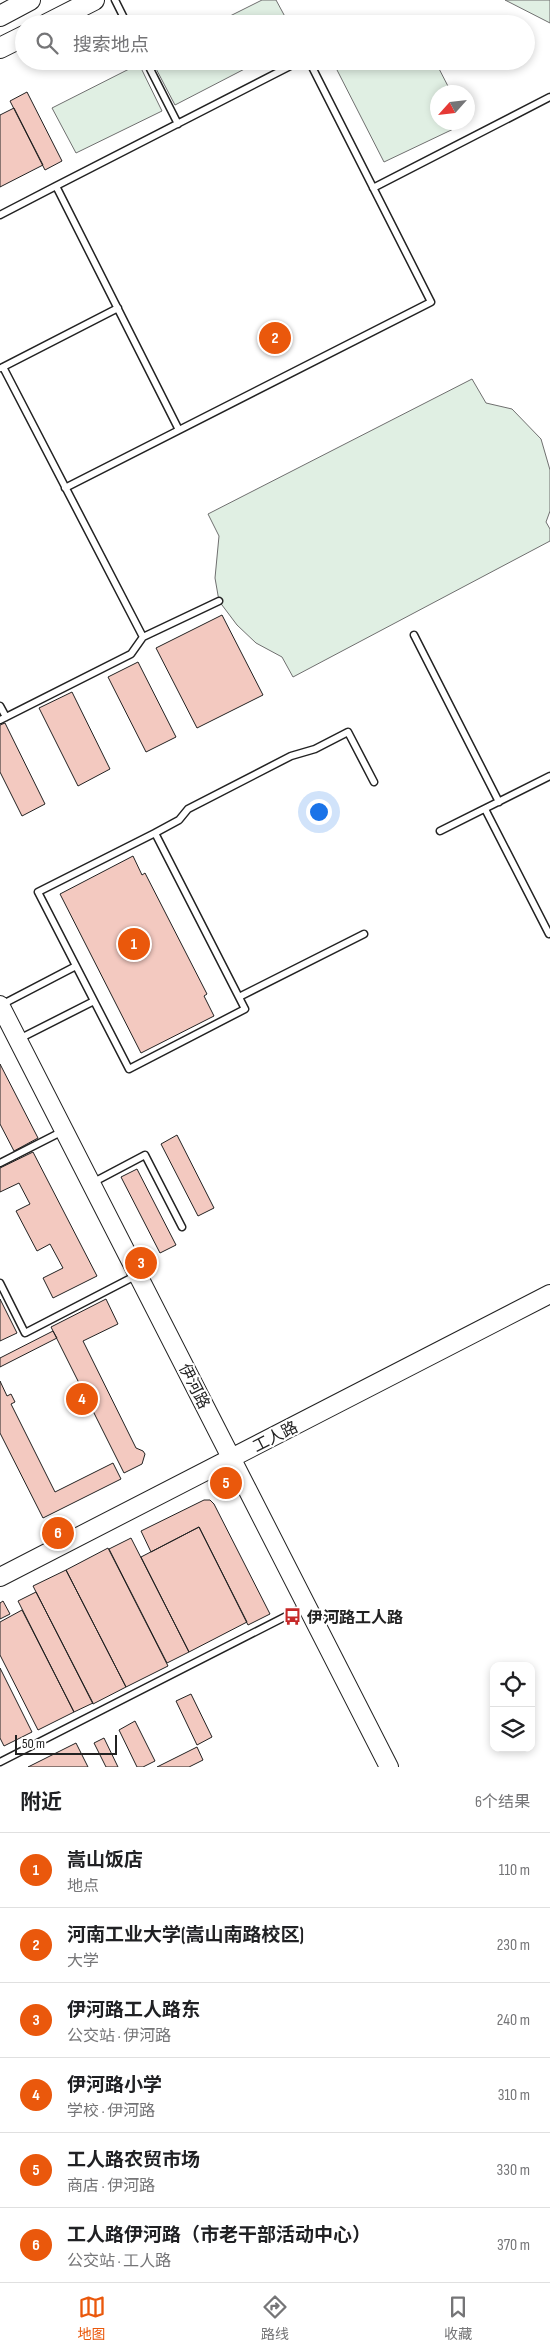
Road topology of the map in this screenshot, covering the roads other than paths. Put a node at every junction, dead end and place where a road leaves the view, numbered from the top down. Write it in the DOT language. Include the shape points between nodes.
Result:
graph roads {
  1 [pos="30,0"];
  2 [pos="94,0"];
  3 [pos="115,0"];
  4 [pos="65,15"];
  5 [pos="122,15"];
  6 [pos="0,16"];
  7 [pos="15,40"];
  8 [pos="0,48"];
  9 [pos="151,70"];
  10 [pos="283,70"];
  11 [pos="314,70"];
  12 [pos="550,97"];
  13 [pos="178,124"];
  14 [pos="56,186"];
  15 [pos="374,188"];
  16 [pos="0,215"];
  17 [pos="118,308"];
  18 [pos="1,368"];
  19 [pos="179,430"];
  20 [pos="66,488"];
  21 [pos="220,601"];
  22 [pos="414,635"];
  23 [pos="143,637"];
  24 [pos="0,706"];
  25 [pos="3,719"];
  26 [pos="550,776"];
  27 [pos="374,782"];
  28 [pos="499,802"];
  29 [pos="485,809"];
  30 [pos="440,832"];
  31 [pos="155,833"];
  32 [pos="364,934"];
  33 [pos="549,934"];
  34 [pos="76,966"];
  35 [pos="239,998"];
  36 [pos="94,1001"];
  37 [pos="0,1005"];
  38 [pos="18,1040"];
  39 [pos="64,1130"];
  40 [pos="0,1163"];
  41 [pos="91,1183"];
  42 [pos="182,1227"];
  43 [pos="138,1275"];
  44 [pos="0,1283"];
  45 [pos="550,1294"];
  46 [pos="231,1458"];
  47 [pos="0,1577"];
  48 [pos="307,1606"];
  49 [pos="0,1762"];
  50 [pos="389,1767"];
  1 -- 6 [label="main road"];
  2 -- 4 [label="main road"];
  3 -- 5 [label="lane"];
  7 -- 8 [label="main road"];
  9 -- 13 [label="lane"];
  10 -- 13 [label="lane"];
  11 -- 15 [label="lane"];
  12 -- 15 [label="lane"];
  13 -- 14 [label="lane"];
  14 -- 16 [label="lane"];
  14 -- 17 [label="lane"];
  15 -- 19 [label="lane" via="431,302"];
  17 -- 18 [label="lane"];
  17 -- 19 [label="lane"];
  18 -- 20 [label="lane"];
  19 -- 20 [label="lane"];
  20 -- 23 [label="lane"];
  21 -- 23 [label="lane"];
  22 -- 28 [label="lane"];
  23 -- 25 [label="lane" via="131,654"];
  24 -- 25 [label="lane"];
  26 -- 28 [label="lane"];
  27 -- 31 [label="lane" via="348,732 315,749 292,756 188,809 179,820"];
  28 -- 29 [label="lane"];
  29 -- 30 [label="lane"];
  29 -- 33 [label="lane"];
  31 -- 34 [label="lane" via="38,892"];
  31 -- 35 [label="lane"];
  32 -- 35 [label="lane"];
  34 -- 36 [label="lane"];
  34 -- 37 [label="lane"];
  35 -- 36 [label="lane" via="245,1010 128,1069"];
  36 -- 38 [label="lane"];
  37 -- 38 [label="street, 伊河路"];
  38 -- 39 [label="street, 伊河路"];
  39 -- 40 [label="lane"];
  39 -- 41 [label="street, 伊河路"];
  41 -- 42 [label="lane" via="145,1155"];
  41 -- 43 [label="street, 伊河路"];
  43 -- 44 [label="lane" via="25,1333"];
  43 -- 46 [label="street, 伊河路"];
  45 -- 46 [label="street, 工人路"];
  46 -- 47 [label="street, 工人路"];
  46 -- 48 [label="street, 伊河路"];
  48 -- 49 [label="lane"];
  48 -- 50 [label="street, 伊河路"];
}
